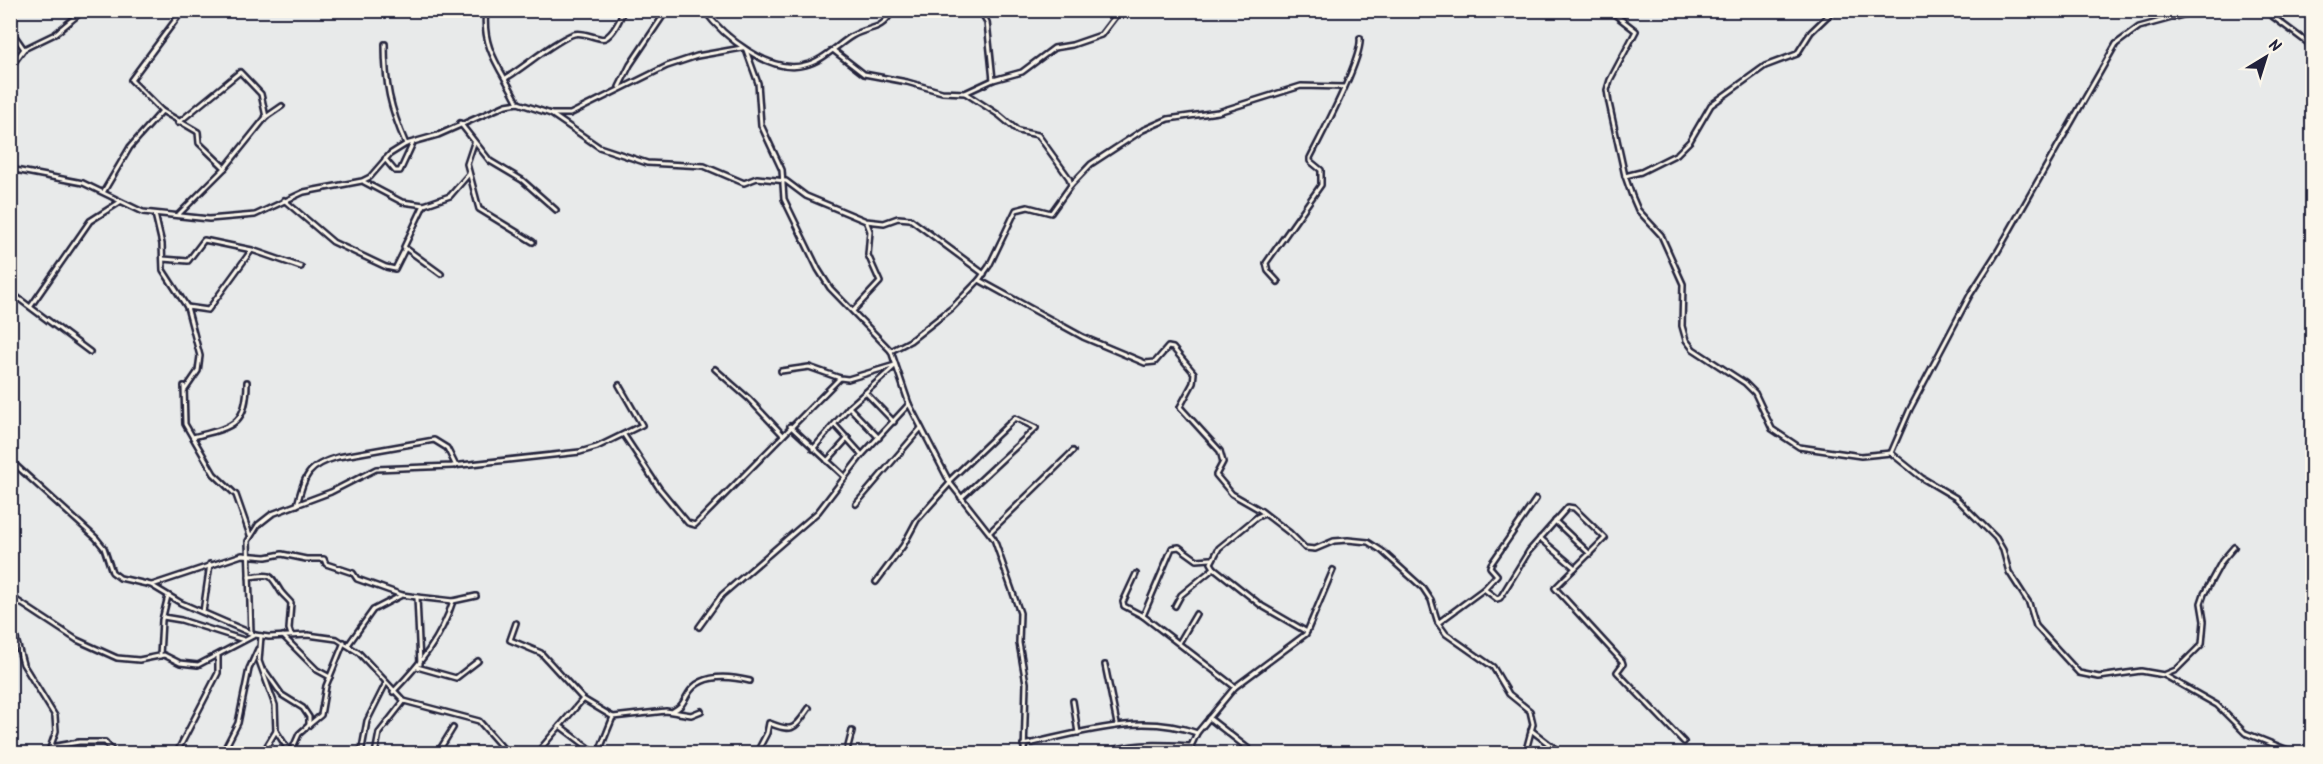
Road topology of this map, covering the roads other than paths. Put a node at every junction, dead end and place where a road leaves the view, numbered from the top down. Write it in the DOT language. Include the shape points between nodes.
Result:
graph roads {
  1 [pos="84,10"];
  2 [pos="183,10"];
  3 [pos="486,10"];
  4 [pos="623,10"];
  5 [pos="667,10"];
  6 [pos="704,10"];
  7 [pos="893,10"];
  8 [pos="980,10"];
  9 [pos="1120,10"];
  10 [pos="1609,10"];
  11 [pos="1834,10"];
  12 [pos="2201,10"];
  13 [pos="2264,10"];
  14 [pos="10,29"];
  15 [pos="1360,38"];
  16 [pos="386,44"];
  17 [pos="24,49"];
  18 [pos="744,49"];
  19 [pos="833,50"];
  20 [pos="2313,61"];
  21 [pos="10,68"];
  22 [pos="506,78"];
  23 [pos="993,80"];
  24 [pos="1344,87"];
  25 [pos="619,89"];
  26 [pos="965,93"];
  27 [pos="518,103"];
  28 [pos="282,106"];
  29 [pos="162,111"];
  30 [pos="551,114"];
  31 [pos="266,117"];
  32 [pos="178,123"];
  33 [pos="460,123"];
  34 [pos="414,141"];
  35 [pos="474,143"];
  36 [pos="406,144"];
  37 [pos="385,159"];
  38 [pos="225,168"];
  39 [pos="10,169"];
  40 [pos="469,174"];
  41 [pos="1625,176"];
  42 [pos="362,181"];
  43 [pos="782,181"];
  44 [pos="1071,185"];
  45 [pos="104,191"];
  46 [pos="284,200"];
  47 [pos="120,202"];
  48 [pos="424,205"];
  49 [pos="556,210"];
  50 [pos="155,214"];
  51 [pos="179,214"];
  52 [pos="866,221"];
  53 [pos="533,242"];
  54 [pos="405,249"];
  55 [pos="252,250"];
  56 [pos="163,259"];
  57 [pos="300,267"];
  58 [pos="441,274"];
  59 [pos="984,274"];
  60 [pos="979,280"];
  61 [pos="1278,282"];
  62 [pos="10,292"];
  63 [pos="31,306"];
  64 [pos="188,307"];
  65 [pos="853,311"];
  66 [pos="891,351"];
  67 [pos="90,352"];
  68 [pos="895,365"];
  69 [pos="715,369"];
  70 [pos="782,371"];
  71 [pos="840,378"];
  72 [pos="247,382"];
  73 [pos="619,385"];
  74 [pos="866,393"];
  75 [pos="909,404"];
  76 [pos="849,407"];
  77 [pos="894,422"];
  78 [pos="835,425"];
  79 [pos="790,426"];
  80 [pos="922,428"];
  81 [pos="624,435"];
  82 [pos="783,435"];
  83 [pos="193,437"];
  84 [pos="848,438"];
  85 [pos="879,438"];
  86 [pos="813,449"];
  87 [pos="1073,451"];
  88 [pos="1891,453"];
  89 [pos="862,455"];
  90 [pos="10,460"];
  91 [pos="827,461"];
  92 [pos="456,466"];
  93 [pos="845,477"];
  94 [pos="950,482"];
  95 [pos="961,498"];
  96 [pos="1536,499"];
  97 [pos="856,504"];
  98 [pos="297,505"];
  99 [pos="1266,514"];
  100 [pos="1555,521"];
  101 [pos="990,532"];
  102 [pos="250,534"];
  103 [pos="1540,538"];
  104 [pos="2234,547"];
  105 [pos="1590,554"];
  106 [pos="248,555"];
  107 [pos="1212,558"];
  108 [pos="210,564"];
  109 [pos="1214,568"];
  110 [pos="1575,568"];
  111 [pos="1333,570"];
  112 [pos="1136,574"];
  113 [pos="249,577"];
  114 [pos="876,582"];
  115 [pos="151,585"];
  116 [pos="1484,589"];
  117 [pos="402,595"];
  118 [pos="10,596"];
  119 [pos="168,596"];
  120 [pos="476,596"];
  121 [pos="417,597"];
  122 [pos="453,601"];
  123 [pos="1175,606"];
  124 [pos="203,612"];
  125 [pos="1196,614"];
  126 [pos="1143,616"];
  127 [pos="10,617"];
  128 [pos="163,617"];
  129 [pos="516,623"];
  130 [pos="1437,623"];
  131 [pos="699,627"];
  132 [pos="1307,632"];
  133 [pos="253,634"];
  134 [pos="291,635"];
  135 [pos="261,636"];
  136 [pos="283,636"];
  137 [pos="246,640"];
  138 [pos="1179,643"];
  139 [pos="346,644"];
  140 [pos="259,648"];
  141 [pos="160,656"];
  142 [pos="218,656"];
  143 [pos="478,661"];
  144 [pos="418,665"];
  145 [pos="1105,665"];
  146 [pos="263,669"];
  147 [pos="2164,675"];
  148 [pos="330,677"];
  149 [pos="750,681"];
  150 [pos="386,683"];
  151 [pos="1235,687"];
  152 [pos="393,692"];
  153 [pos="583,699"];
  154 [pos="404,701"];
  155 [pos="1072,701"];
  156 [pos="809,708"];
  157 [pos="672,711"];
  158 [pos="701,711"];
  159 [pos="613,717"];
  160 [pos="1209,718"];
  161 [pos="1117,724"];
  162 [pos="309,725"];
  163 [pos="560,725"];
  164 [pos="453,728"];
  165 [pos="1531,730"];
  166 [pos="276,731"];
  167 [pos="852,732"];
  168 [pos="1078,733"];
  169 [pos="1197,733"];
  170 [pos="1684,742"];
  171 [pos="1023,745"];
  172 [pos="1191,746"];
  173 [pos="50,747"];
  174 [pos="223,751"];
  175 [pos="48,753"];
  176 [pos="115,753"];
  177 [pos="176,753"];
  178 [pos="231,753"];
  179 [pos="262,753"];
  180 [pos="291,753"];
  181 [pos="361,753"];
  182 [pos="375,753"];
  183 [pos="437,753"];
  184 [pos="508,753"];
  185 [pos="536,753"];
  186 [pos="597,753"];
  187 [pos="756,753"];
  188 [pos="846,753"];
  189 [pos="1024,753"];
  190 [pos="1095,753"];
  191 [pos="1191,753"];
  192 [pos="1255,753"];
  193 [pos="1525,753"];
  194 [pos="1562,753"];
  195 [pos="2298,753"];
  1 -- 17 [label="street" via="55,34"];
  2 -- 29 [label="street" via="131,80"];
  3 -- 22 [label="street" via="484,37"];
  4 -- 22 [label="street" via="606,38 575,34"];
  5 -- 25 [label="street" via="630,65"];
  6 -- 18 [label="street" via="718,28"];
  7 -- 19 [label="street" via="884,24 858,32"];
  8 -- 23 [label="street" via="987,22"];
  9 -- 23 [label="street" via="1101,35 1054,48 1022,72"];
  10 -- 41 [label="street" via="1637,34 1617,63 1607,90"];
  11 -- 41 [label="street" via="1810,32 1797,54 1765,66 1711,105 1690,141 1677,154"];
  12 -- 88 [label="street" via="2139,27 2116,44 1970,295"];
  13 -- 20 [label="street" via="2308,43"];
  14 -- 17 [label="street"];
  15 -- 24 [label="street" via="1360,48"];
  16 -- 36 [label="street" via="388,92"];
  17 -- 21 [label="street"];
  18 -- 19 [label="street" via="769,61 794,66 813,62"];
  18 -- 25 [label="street" via="683,60"];
  18 -- 43 [label="street" via="758,82 761,125 782,170"];
  19 -- 26 [label="street" via="864,74 942,92"];
  22 -- 27 [label="street"];
  23 -- 26 [label="street"];
  24 -- 44 [label="street" via="1301,86 1218,112 1176,116 1143,130 1102,156"];
  24 -- 61 [label="street" via="1310,160 1321,170 1321,185 1266,262"];
  25 -- 30 [label="street" via="578,111"];
  26 -- 44 [label="street" via="1018,131 1038,135"];
  27 -- 30 [label="street"];
  27 -- 33 [label="street"];
  28 -- 31 [label="street"];
  29 -- 32 [label="street"];
  29 -- 45 [label="street" via="130,147"];
  30 -- 43 [label="street" via="598,147 647,163 704,166 744,183 757,178"];
  31 -- 32 [label="street" via="261,94 240,72"];
  31 -- 38 [label="street"];
  32 -- 38 [label="street" via="198,132 199,142"];
  33 -- 34 [label="street" via="438,135"];
  33 -- 35 [label="street"];
  34 -- 36 [label="street"];
  34 -- 37 [label="street" via="400,171 395,171"];
  35 -- 40 [label="street" via="469,155"];
  35 -- 49 [label="street" via="490,161 522,180"];
  36 -- 37 [label="street"];
  37 -- 42 [label="street"];
  38 -- 51 [label="street"];
  39 -- 45 [label="street" via="83,183"];
  40 -- 48 [label="street" via="450,196"];
  40 -- 53 [label="street" via="479,209"];
  41 -- 88 [label="street" via="1638,210 1661,235 1683,284 1682,326 1693,349 1745,383 1755,393 1772,429 1799,447 1861,456"];
  42 -- 46 [label="street" via="316,189"];
  42 -- 48 [label="street" via="402,202"];
  43 -- 52 [label="street" via="814,200"];
  43 -- 65 [label="street" via="784,199 818,269"];
  44 -- 59 [label="street" via="1051,213 1028,207 1016,210"];
  45 -- 47 [label="street"];
  46 -- 51 [label="street" via="255,215 229,219"];
  46 -- 54 [label="street" via="343,248 391,269 398,266"];
  47 -- 50 [label="street"];
  47 -- 63 [label="street" via="90,221"];
  48 -- 54 [label="street" via="405,241"];
  50 -- 51 [label="street"];
  50 -- 56 [label="street"];
  52 -- 59 [label="street" via="910,219"];
  52 -- 65 [label="street" via="870,231 868,255 880,282"];
  54 -- 58 [label="street"];
  55 -- 56 [label="street" via="204,240 188,261"];
  55 -- 57 [label="street"];
  55 -- 64 [label="street" via="208,310"];
  56 -- 64 [label="street" via="164,272"];
  59 -- 60 [label="street"];
  60 -- 66 [label="street" via="952,308"];
  60 -- 99 [label="street" via="1083,337 1145,363 1155,362 1168,347 1173,348 1194,373 1180,407 1220,451 1223,462 1216,472 1217,478 1236,496"];
  62 -- 63 [label="street"];
  63 -- 67 [label="street"];
  64 -- 83 [label="street" via="201,361 185,388 183,416"];
  65 -- 66 [label="street"];
  66 -- 68 [label="street"];
  68 -- 71 [label="street" via="864,376"];
  68 -- 74 [label="street"];
  68 -- 75 [label="street"];
  69 -- 82 [label="street"];
  70 -- 71 [label="street" via="809,367"];
  71 -- 79 [label="street"];
  72 -- 83 [label="street" via="246,406 241,417 222,429"];
  73 -- 81 [label="street" via="642,425"];
  74 -- 76 [label="street"];
  74 -- 77 [label="street"];
  75 -- 77 [label="street"];
  75 -- 80 [label="street"];
  76 -- 78 [label="street"];
  76 -- 85 [label="street"];
  77 -- 85 [label="street"];
  78 -- 84 [label="street"];
  78 -- 86 [label="street"];
  79 -- 82 [label="street"];
  79 -- 86 [label="street"];
  80 -- 94 [label="street"];
  80 -- 97 [label="street"];
  81 -- 82 [label="street" via="659,488 688,523 695,525"];
  81 -- 92 [label="street" via="588,450"];
  83 -- 102 [label="street" via="214,474 236,495"];
  84 -- 89 [label="street"];
  84 -- 91 [label="street"];
  85 -- 89 [label="street"];
  86 -- 91 [label="street"];
  87 -- 101 [label="street"];
  88 -- 147 [label="street" via="1956,498 1996,538 2009,572 2029,603 2036,626 2079,673 2099,677 2141,671"];
  89 -- 93 [label="street"];
  90 -- 115 [label="street" via="96,538 113,573"];
  91 -- 93 [label="street"];
  92 -- 98 [label="street" via="376,469"];
  92 -- 98 [label="street" via="447,448 434,440 325,460 308,472"];
  93 -- 131 [label="street" via="818,512 722,595"];
  94 -- 95 [label="street"];
  94 -- 95 [label="street" via="1015,418 1036,428"];
  94 -- 114 [label="street" via="917,520"];
  95 -- 101 [label="street"];
  96 -- 116 [label="street" via="1491,564 1497,575"];
  98 -- 102 [label="street" via="272,514"];
  99 -- 107 [label="street" via="1257,517"];
  99 -- 130 [label="street" via="1309,549 1334,541 1374,545 1423,588"];
  100 -- 103 [label="street"];
  100 -- 105 [label="street"];
  100 -- 105 [label="street" via="1571,507 1605,537"];
  101 -- 171 [label="street" via="1020,613 1019,637 1026,683"];
  102 -- 106 [label="street"];
  103 -- 110 [label="street"];
  103 -- 116 [label="street" via="1500,598"];
  104 -- 147 [label="street" via="2222,561 2201,603 2202,644 2176,670"];
  105 -- 110 [label="street"];
  106 -- 108 [label="street"];
  106 -- 113 [label="street"];
  106 -- 117 [label="street" via="324,559 326,564 354,573 357,579"];
  107 -- 109 [label="street"];
  107 -- 126 [label="street" via="1205,562 1197,560 1179,547 1172,548"];
  108 -- 115 [label="street"];
  108 -- 124 [label="street"];
  109 -- 123 [label="street" via="1181,595"];
  109 -- 132 [label="street" via="1262,606"];
  110 -- 170 [label="street" via="1555,588 1622,661 1617,672"];
  111 -- 132 [label="street"];
  112 -- 126 [label="street" via="1123,604"];
  113 -- 133 [label="street"];
  113 -- 134 [label="street" via="270,575 276,579 291,603"];
  115 -- 119 [label="street"];
  116 -- 130 [label="street"];
  117 -- 121 [label="street"];
  117 -- 139 [label="street" via="373,609"];
  118 -- 141 [label="street" via="104,654 139,660"];
  119 -- 124 [label="street"];
  119 -- 128 [label="street"];
  120 -- 122 [label="street"];
  121 -- 122 [label="street"];
  121 -- 144 [label="street"];
  122 -- 144 [label="street" via="442,632"];
  124 -- 133 [label="street"];
  125 -- 138 [label="street"];
  126 -- 138 [label="street"];
  127 -- 173 [label="street" via="23,664 54,711 56,731"];
  128 -- 137 [label="street"];
  128 -- 141 [label="street"];
  129 -- 153 [label="street" via="510,640 541,653"];
  130 -- 165 [label="street" via="1457,644 1492,667 1509,694 1530,711"];
  132 -- 151 [label="street"];
  133 -- 135 [label="street"];
  133 -- 137 [label="street"];
  134 -- 136 [label="street"];
  134 -- 139 [label="street" via="328,636"];
  135 -- 136 [label="street"];
  135 -- 140 [label="street"];
  136 -- 148 [label="street" via="318,672"];
  137 -- 142 [label="street"];
  138 -- 151 [label="street"];
  139 -- 148 [label="street"];
  139 -- 150 [label="street"];
  140 -- 146 [label="street"];
  140 -- 174 [label="street" via="249,669 238,723"];
  141 -- 142 [label="street" via="193,666"];
  142 -- 177 [label="street" via="218,673"];
  143 -- 144 [label="street" via="456,678"];
  144 -- 152 [label="street"];
  145 -- 161 [label="street"];
  146 -- 162 [label="street" via="284,696 308,713"];
  146 -- 166 [label="street" via="275,705"];
  147 -- 195 [label="street" via="2217,705 2244,733"];
  148 -- 162 [label="street" via="321,715"];
  149 -- 157 [label="street" via="719,676 707,680"];
  150 -- 152 [label="street"];
  150 -- 181 [label="street" via="367,721"];
  151 -- 160 [label="street"];
  152 -- 154 [label="street"];
  153 -- 159 [label="street"];
  153 -- 163 [label="street"];
  154 -- 182 [label="street" via="379,733"];
  154 -- 184 [label="street" via="479,721"];
  155 -- 168 [label="street"];
  156 -- 187 [label="street" via="789,730 769,723"];
  157 -- 158 [label="street" via="685,716"];
  157 -- 159 [label="street"];
  159 -- 186 [label="street"];
  160 -- 169 [label="street"];
  160 -- 192 [label="street"];
  161 -- 168 [label="street"];
  161 -- 169 [label="street" via="1173,727"];
  162 -- 180 [label="street" via="299,734"];
  163 -- 185 [label="street"];
  163 -- 186 [label="street"];
  164 -- 183 [label="street"];
  165 -- 193 [label="street"];
  165 -- 194 [label="street"];
  166 -- 179 [label="street"];
  166 -- 180 [label="street"];
  167 -- 188 [label="street"];
  168 -- 171 [label="street"];
  169 -- 172 [label="street"];
  171 -- 189 [label="street"];
  172 -- 190 [label="street" via="1155,742"];
  172 -- 191 [label="street"];
  173 -- 175 [label="street"];
  173 -- 176 [label="street" via="105,742"];
  174 -- 178 [label="street"];
}
